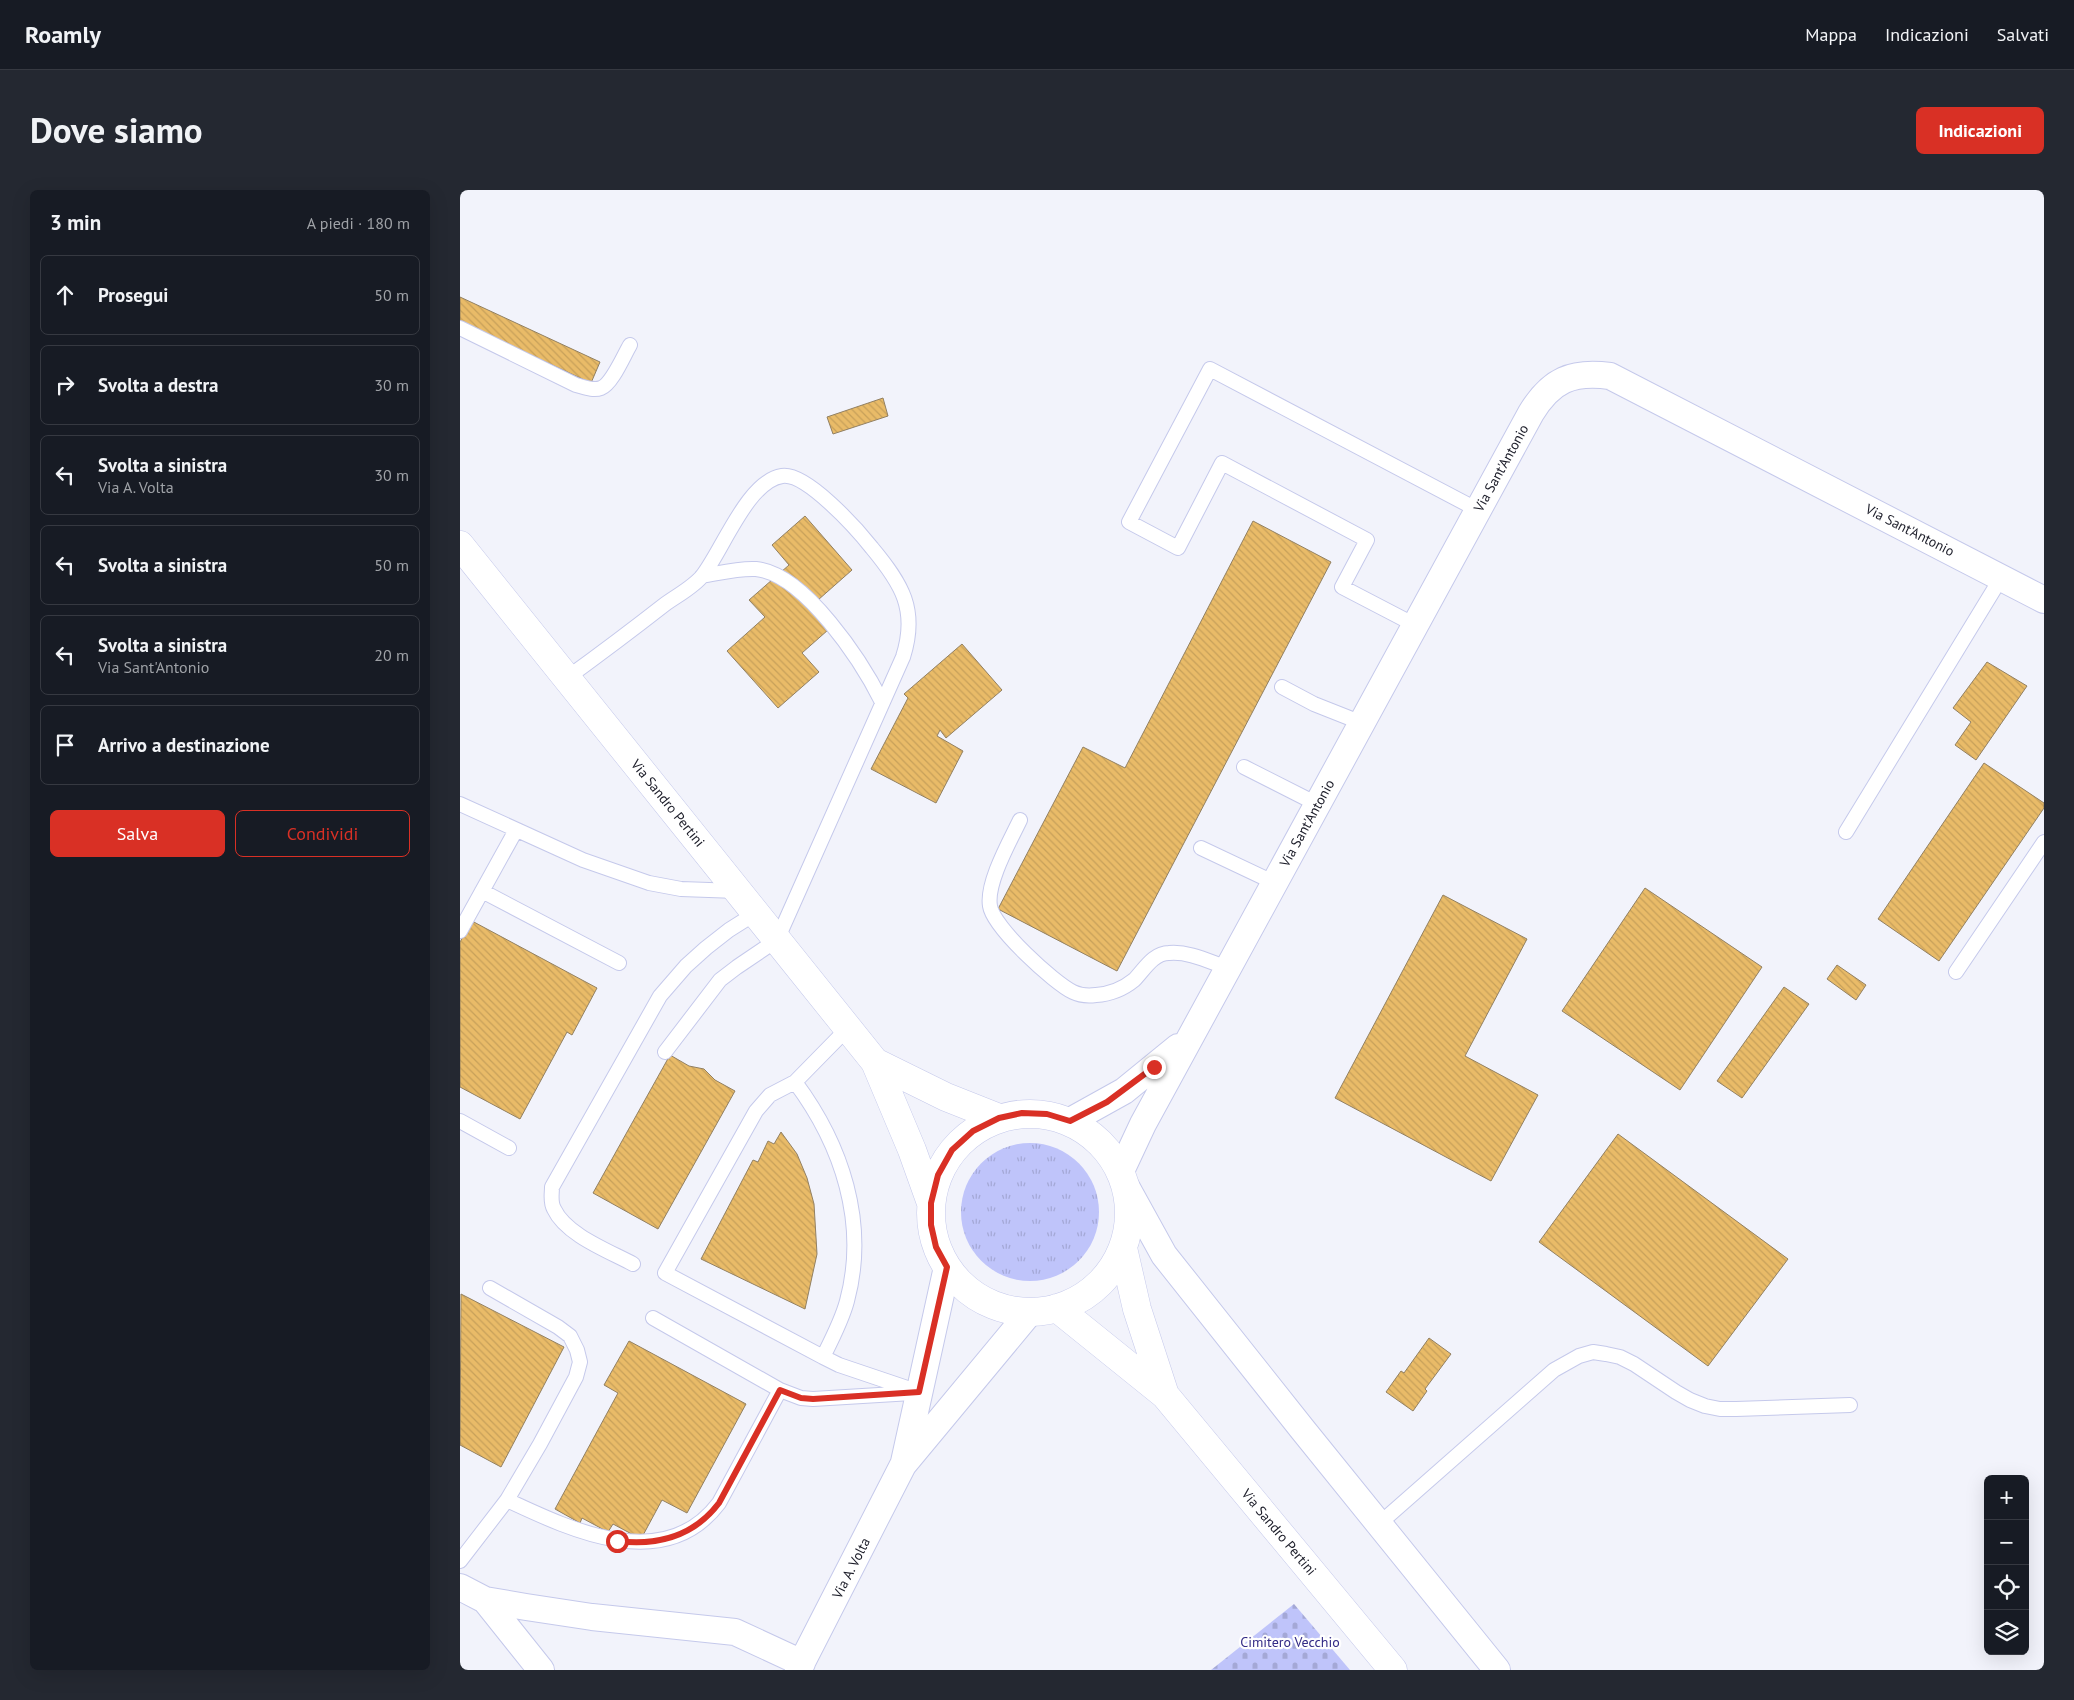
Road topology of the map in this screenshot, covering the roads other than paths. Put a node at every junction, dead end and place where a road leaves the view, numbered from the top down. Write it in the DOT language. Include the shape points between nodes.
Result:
graph roads {
  1 [pos="460,328"];
  2 [pos="630,345"];
  3 [pos="1478,510"];
  4 [pos="460,545"];
  5 [pos="702,576"];
  6 [pos="2001,578"];
  7 [pos="2044,600"];
  8 [pos="1415,625"];
  9 [pos="567,678"];
  10 [pos="1282,687"];
  11 [pos="882,702"];
  12 [pos="1362,723"];
  13 [pos="1244,767"];
  14 [pos="460,804"];
  15 [pos="1317,804"];
  16 [pos="1020,820"];
  17 [pos="516,830"];
  18 [pos="1846,832"];
  19 [pos="2044,842"];
  20 [pos="1201,848"];
  21 [pos="1275,883"];
  22 [pos="482,891"];
  23 [pos="738,891"];
  24 [pos="756,913"];
  25 [pos="460,931"];
  26 [pos="778,940"];
  27 [pos="620,963"];
  28 [pos="1228,968"];
  29 [pos="1956,972"];
  30 [pos="848,1028"];
  31 [pos="1192,1035"];
  32 [pos="665,1052"];
  33 [pos="875,1062"];
  34 [pos="795,1082"];
  35 [pos="999,1118"];
  36 [pos="460,1121"];
  37 [pos="1070,1121"];
  38 [pos="509,1148"];
  39 [pos="1124,1179"];
  40 [pos="931,1203"];
  41 [pos="1123,1248"];
  42 [pos="632,1264"];
  43 [pos="947,1267"];
  44 [pos="490,1288"];
  45 [pos="1044,1310"];
  46 [pos="653,1318"];
  47 [pos="824,1357"];
  48 [pos="780,1390"];
  49 [pos="919,1392"];
  50 [pos="1165,1395"];
  51 [pos="1850,1405"];
  52 [pos="903,1465"];
  53 [pos="506,1500"];
  54 [pos="1379,1524"];
  55 [pos="460,1561"];
  56 [pos="460,1587"];
  57 [pos="485,1600"];
  58 [pos="800,1666"];
  59 [pos="541,1670"];
  60 [pos="1393,1670"];
  61 [pos="1498,1670"];
  1 -- 2 [label="lane" via="590,389 602,388 610,380"];
  3 -- 6 [label="street, Via Sant'Antonio" via="1541,397 1555,384 1572,376 1591,373 1610,376 1627,384"];
  3 -- 8 [label="street, Via Sant'Antonio"];
  3 -- 8 [label="lane" via="1210,369 1129,522 1178,548 1222,463 1368,540 1342,587"];
  4 -- 9 [label="main road, Via Sandro Pertini"];
  5 -- 9 [label="lane"];
  5 -- 11 [label="lane" via="757,569 801,593 840,634"];
  5 -- 11 [label="lane" via="751,499 766,483 783,476 811,486 867,542 891,571 906,599 910,628 908,643"];
  6 -- 7 [label="street, Via Sant'Antonio"];
  6 -- 18 [label="lane"];
  8 -- 12 [label="street, Via Sant'Antonio"];
  9 -- 23 [label="main road, Via Sandro Pertini"];
  10 -- 12 [label="lane"];
  11 -- 26 [label="lane"];
  12 -- 15 [label="street, Via Sant'Antonio"];
  13 -- 15 [label="lane"];
  14 -- 17 [label="lane"];
  15 -- 21 [label="street, Via Sant'Antonio"];
  16 -- 28 [label="lane" via="994,878 990,906 996,920 1012,939 1072,992 1083,996 1122,988 1157,956 1168,952 1186,954"];
  17 -- 22 [label="lane"];
  17 -- 23 [label="lane" via="583,860 657,886 681,890"];
  19 -- 29 [label="lane"];
  20 -- 21 [label="lane"];
  21 -- 28 [label="street, Via Sant'Antonio"];
  22 -- 25 [label="lane"];
  22 -- 27 [label="lane"];
  23 -- 24 [label="main road, Via Sandro Pertini"];
  24 -- 26 [label="main road, Via Sandro Pertini"];
  24 -- 42 [label="lane" via="706,948 660,996 552,1186 553,1208 568,1227"];
  26 -- 30 [label="main road, Via Sandro Pertini"];
  26 -- 32 [label="lane" via="720,980"];
  28 -- 31 [label="street, Via Sant'Antonio"];
  30 -- 33 [label="main road, Via Sandro Pertini"];
  30 -- 34 [label="lane"];
  31 -- 37 [label="street, Via Sant'Antonio" via="1124,1091"];
  31 -- 39 [label="street, Via Sant'Antonio" via="1133,1141"];
  33 -- 35 [label="main road, Via Sandro Pertini" via="946,1097"];
  33 -- 40 [label="main road, Via Sandro Pertini"];
  34 -- 47 [label="lane" via="819,1116 838,1157 853,1223 853,1262 847,1302"];
  34 -- 47 [label="lane" via="770,1095 756,1111 665,1273"];
  35 -- 37 [label="main road" via="1022,1113 1047,1114"];
  35 -- 40 [label="main road" via="973,1131 952,1150 938,1175"];
  36 -- 38 [label="lane"];
  37 -- 39 [label="main road" via="1089,1132 1106,1148"];
  39 -- 41 [label="main road" via="1130,1208"];
  39 -- 54 [label="street" via="1164,1255"];
  40 -- 43 [label="main road" via="936,1247"];
  41 -- 45 [label="main road" via="1103,1280 1090,1292 1074,1302"];
  41 -- 50 [label="main road, Via Sandro Pertini" via="1137,1309"];
  43 -- 45 [label="main road" via="962,1286 983,1300 1006,1309"];
  43 -- 49 [label="street, Via A. Volta"];
  44 -- 53 [label="lane" via="564,1331 570,1336 580,1362 576,1377"];
  45 -- 50 [label="main road, Via Sandro Pertini"];
  45 -- 52 [label="street, Via A. Volta"];
  46 -- 48 [label="lane"];
  47 -- 49 [label="lane"];
  48 -- 49 [label="lane" via="813,1399"];
  48 -- 53 [label="lane" via="719,1503 710,1515 687,1532 633,1543 617,1541 556,1523"];
  49 -- 52 [label="street, Via A. Volta"];
  50 -- 60 [label="main road, Via Sandro Pertini"];
  51 -- 54 [label="lane" via="1720,1409 1690,1400 1620,1357 1593,1352 1554,1370"];
  52 -- 58 [label="street, Via A. Volta"];
  53 -- 55 [label="lane"];
  54 -- 61 [label="street"];
  56 -- 57 [label="street"];
  57 -- 58 [label="street" via="592,1617 735,1632"];
  57 -- 59 [label="street"];
}
